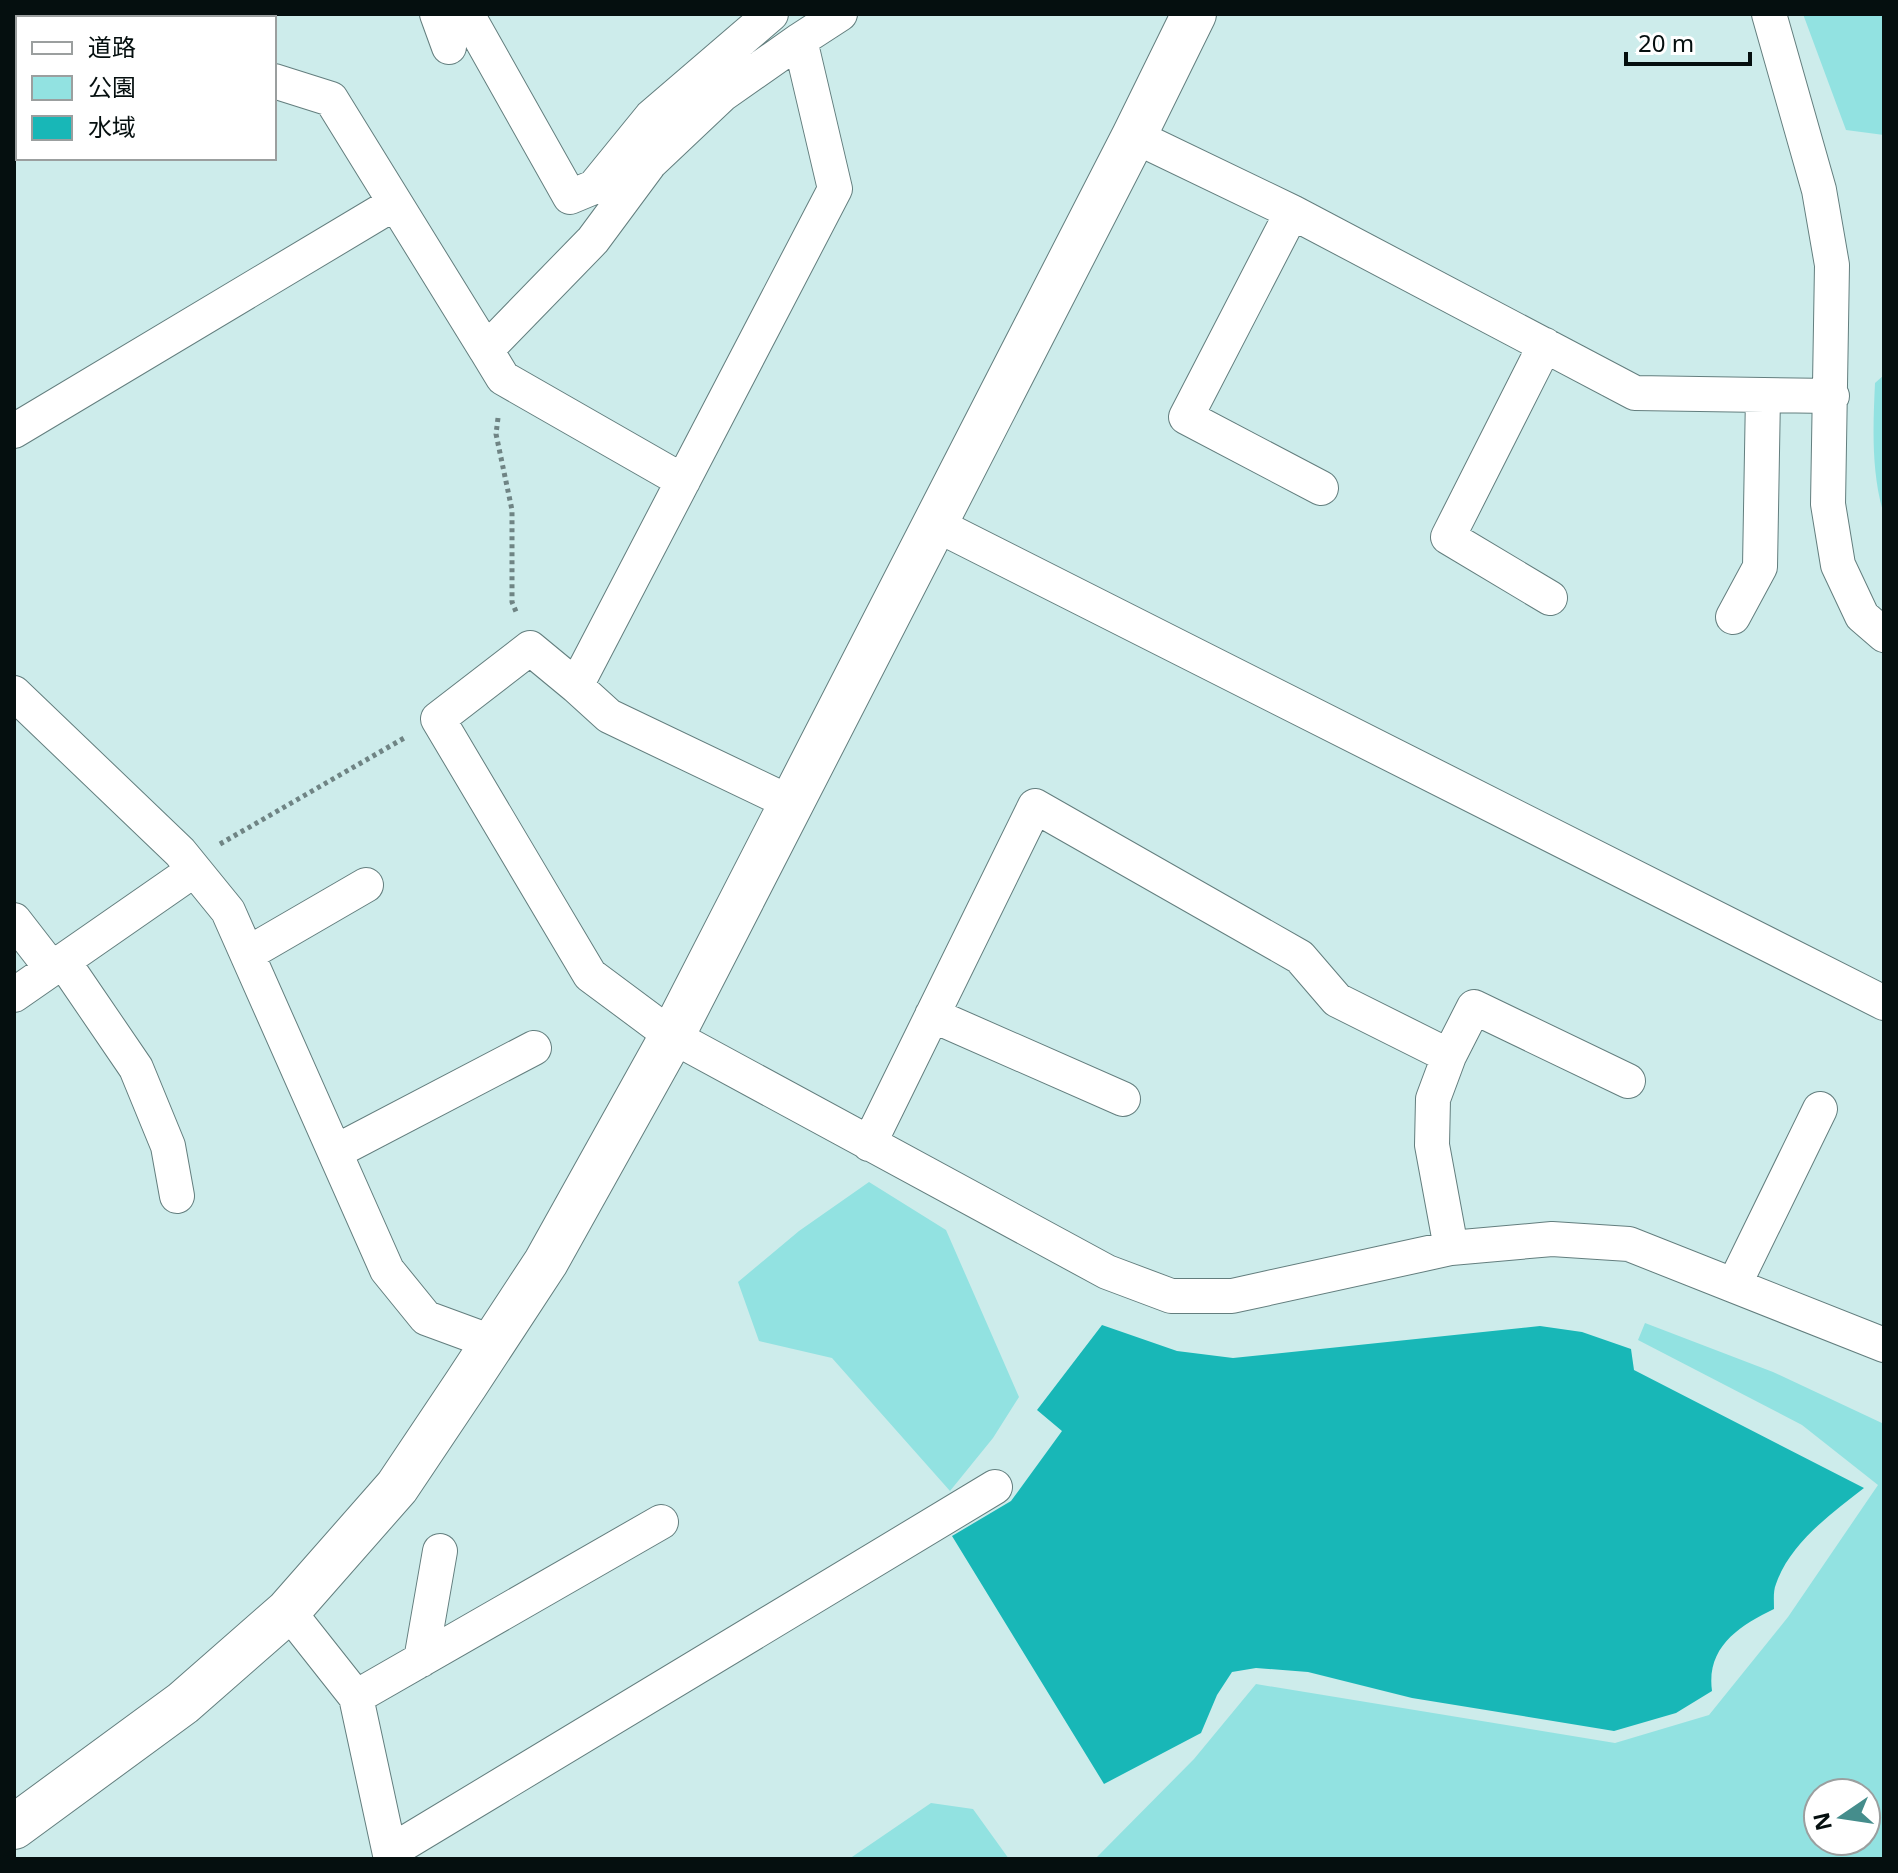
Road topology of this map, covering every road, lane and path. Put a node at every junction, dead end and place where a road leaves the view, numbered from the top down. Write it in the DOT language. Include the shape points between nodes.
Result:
graph roads {
  1 [pos="437,14"];
  2 [pos="467,14"];
  3 [pos="771,14"];
  4 [pos="840,14"];
  5 [pos="1194,14"];
  6 [pos="1769,14"];
  7 [pos="800,40"];
  8 [pos="449,47"];
  9 [pos="276,82"];
  10 [pos="1134,136"];
  11 [pos="395,203"];
  12 [pos="1292,212"];
  13 [pos="1545,345"];
  14 [pos="495,364"];
  15 [pos="1763,395"];
  16 [pos="1832,396"];
  17 [pos="14,431"];
  18 [pos="683,481"];
  19 [pos="1321,488"];
  20 [pos="935,524"];
  21 [pos="1550,598"];
  22 [pos="1733,617"];
  23 [pos="1884,635"];
  24 [pos="530,648"];
  25 [pos="576,686"];
  26 [pos="14,693"];
  27 [pos="438,719"];
  28 [pos="791,803"];
  29 [pos="191,866"];
  30 [pos="366,885"];
  31 [pos="14,920"];
  32 [pos="247,954"];
  33 [pos="58,965"];
  34 [pos="14,995"];
  35 [pos="1884,1003"];
  36 [pos="932,1015"];
  37 [pos="672,1036"];
  38 [pos="534,1048"];
  39 [pos="1449,1056"];
  40 [pos="1628,1081"];
  41 [pos="1123,1099"];
  42 [pos="1820,1109"];
  43 [pos="869,1144"];
  44 [pos="335,1152"];
  45 [pos="177,1196"];
  46 [pos="1451,1248"];
  47 [pos="1734,1285"];
  48 [pos="494,1343"];
  49 [pos="1884,1345"];
  50 [pos="995,1487"];
  51 [pos="661,1522"];
  52 [pos="440,1551"];
  53 [pos="288,1611"];
  54 [pos="421,1660"];
  55 [pos="356,1697"];
  56 [pos="14,1827"];
  57 [pos="390,1856"];
  1 -- 8 [label="street"];
  2 -- 3 [label="street" via="570,197 594,187 651,117"];
  4 -- 7 [label="street"];
  5 -- 10 [label="street"];
  6 -- 16 [label="street" via="1819,190 1832,265"];
  7 -- 14 [label="street" via="723,94 650,163"];
  7 -- 18 [label="street" via="835,189"];
  9 -- 11 [label="street" via="331,99"];
  10 -- 12 [label="street"];
  10 -- 20 [label="street"];
  11 -- 14 [label="street"];
  11 -- 17 [label="street"];
  12 -- 13 [label="street"];
  12 -- 19 [label="street" via="1186,417"];
  13 -- 15 [label="street" via="1635,393"];
  13 -- 21 [label="street" via="1448,537"];
  14 -- 18 [label="street"];
  14 -- 24 [label="path" via="496,434 512,510 512,602"];
  15 -- 16 [label="street"];
  15 -- 22 [label="street" via="1760,567"];
  16 -- 23 [label="street" via="1828,504 1838,565 1862,616"];
  18 -- 25 [label="street"];
  20 -- 28 [label="street"];
  20 -- 35 [label="street"];
  24 -- 25 [label="street"];
  24 -- 27 [label="street"];
  25 -- 28 [label="street" via="609,716"];
  26 -- 29 [label="street"];
  27 -- 29 [label="path"];
  27 -- 37 [label="street" via="590,975"];
  28 -- 37 [label="street"];
  29 -- 32 [label="street" via="228,911"];
  29 -- 33 [label="street"];
  30 -- 32 [label="street"];
  31 -- 33 [label="street"];
  32 -- 44 [label="street"];
  33 -- 34 [label="street"];
  33 -- 45 [label="street" via="136,1068 168,1146"];
  36 -- 39 [label="street" via="1035,806 1300,957 1337,1000"];
  36 -- 41 [label="street"];
  36 -- 43 [label="street"];
  37 -- 43 [label="street"];
  37 -- 48 [label="street" via="546,1262"];
  38 -- 44 [label="street"];
  39 -- 40 [label="street" via="1474,1007"];
  39 -- 46 [label="street" via="1433,1099 1432,1145"];
  42 -- 47 [label="street"];
  43 -- 46 [label="street" via="1107,1272 1171,1296 1232,1296"];
  44 -- 48 [label="street" via="387,1270 426,1318"];
  46 -- 47 [label="street" via="1552,1239 1629,1244"];
  47 -- 49 [label="street"];
  48 -- 53 [label="street" via="397,1487"];
  50 -- 57 [label="street"];
  51 -- 54 [label="street"];
  52 -- 54 [label="street"];
  53 -- 55 [label="street"];
  53 -- 56 [label="street" via="183,1703"];
  54 -- 55 [label="street"];
  55 -- 57 [label="street"];
}
